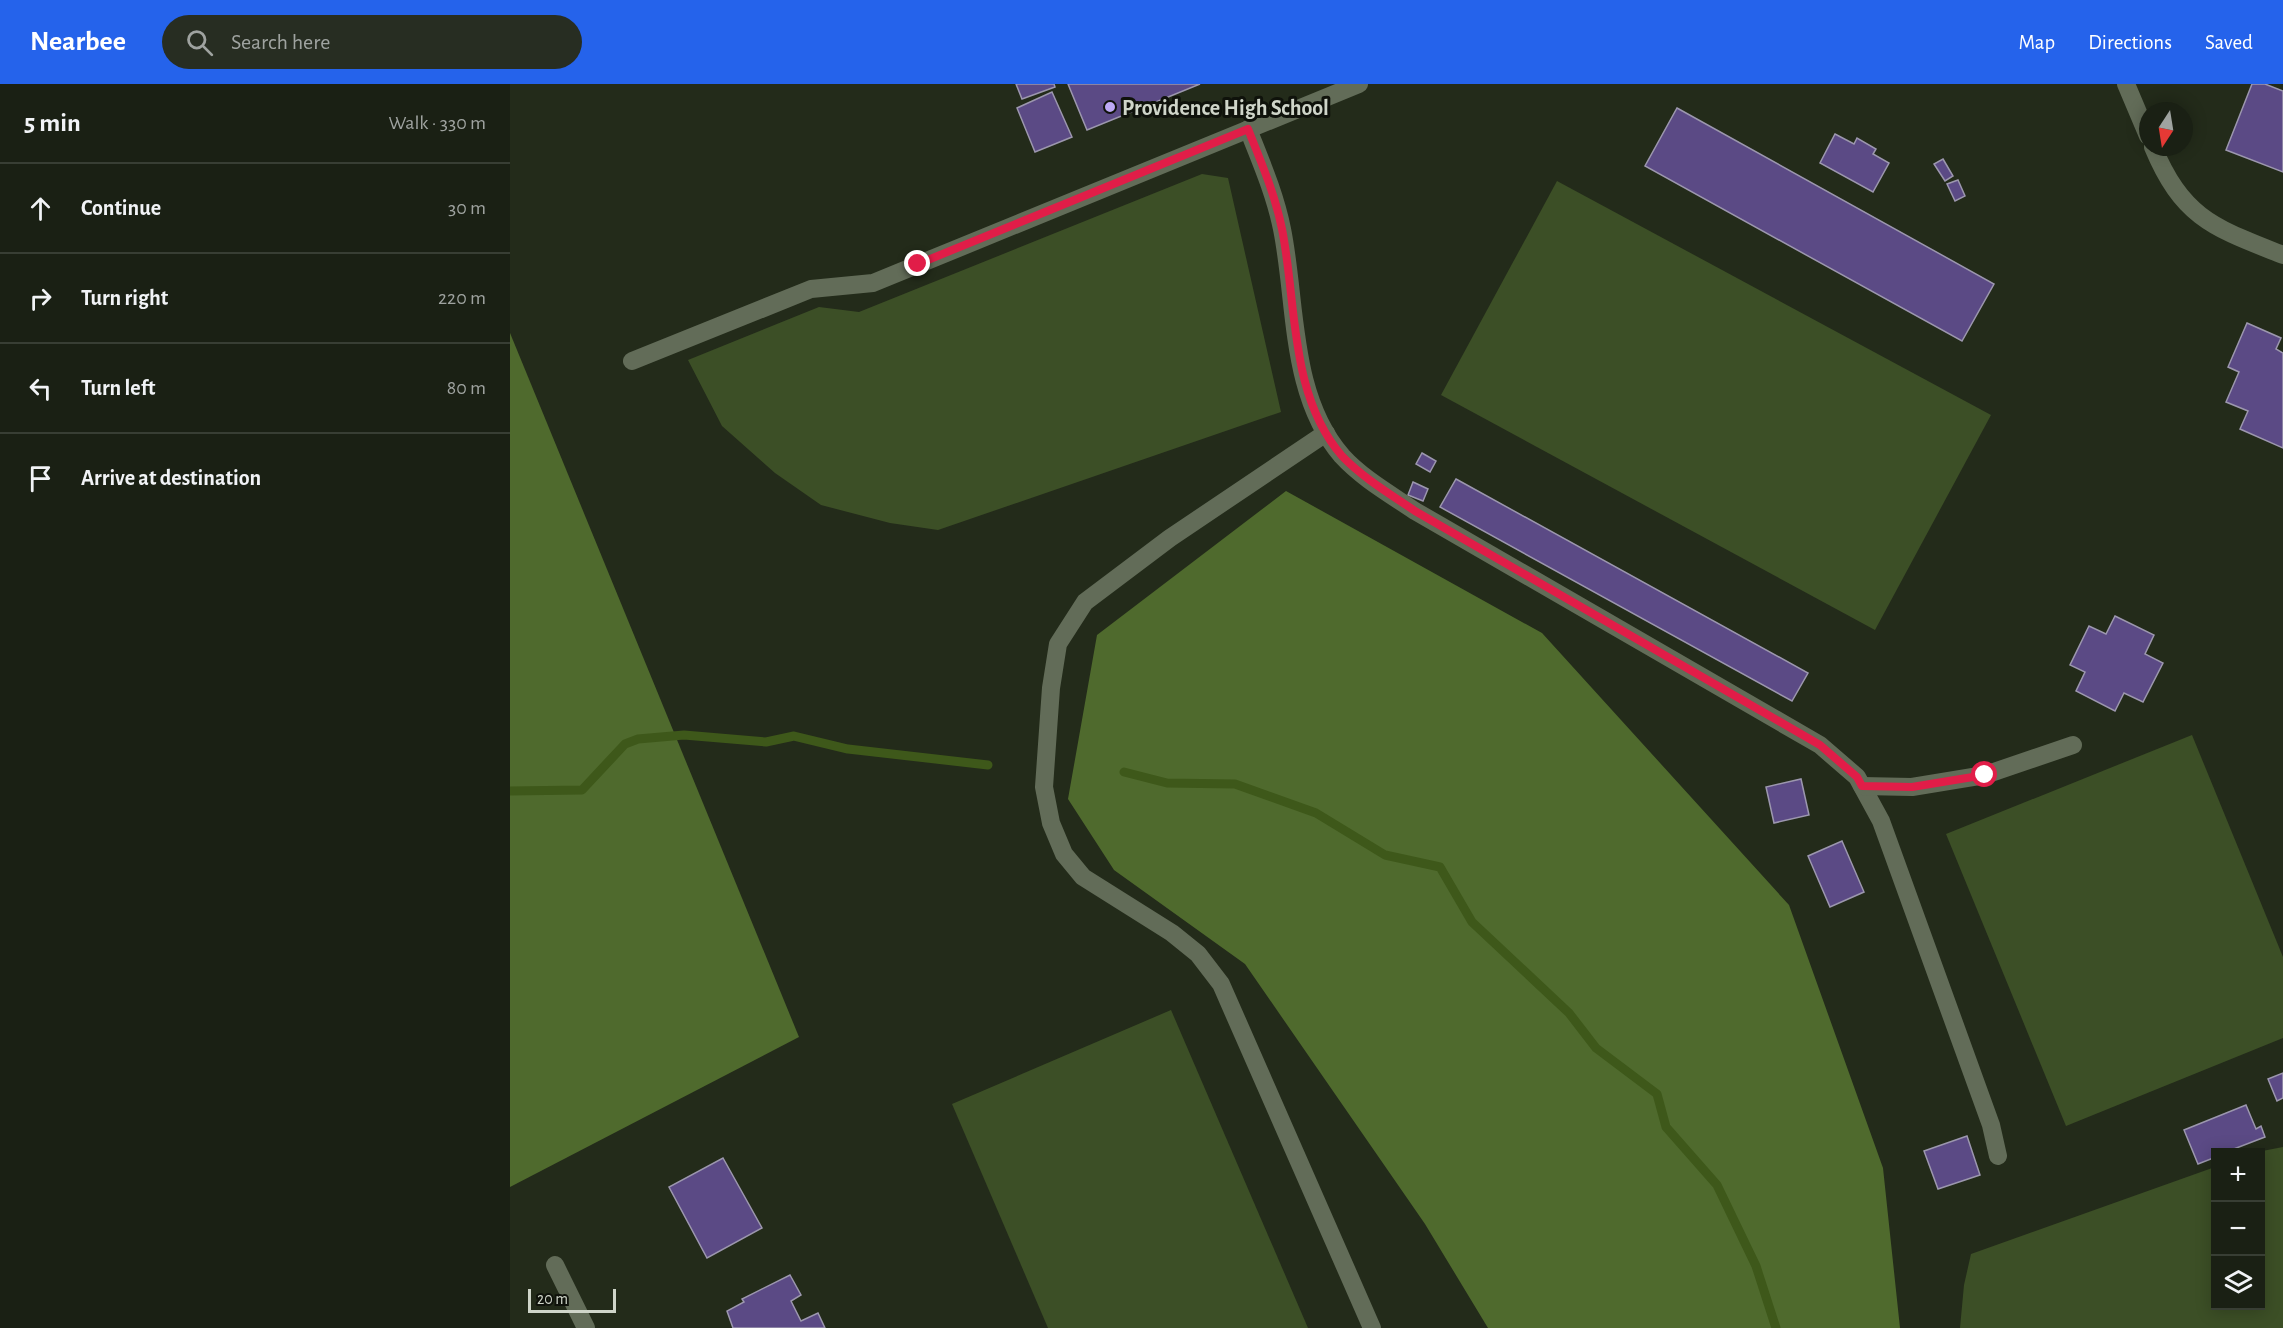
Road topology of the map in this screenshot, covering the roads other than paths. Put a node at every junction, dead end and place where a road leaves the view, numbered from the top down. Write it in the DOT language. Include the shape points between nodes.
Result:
graph roads {
  1 [pos="1359,84"];
  2 [pos="2126,84"];
  3 [pos="2139,115"];
  4 [pos="1248,129"];
  5 [pos="2157,156"];
  6 [pos="2283,255"];
  7 [pos="632,360"];
  8 [pos="1326,433"];
  9 [pos="2073,745"];
  10 [pos="1862,786"];
  11 [pos="1998,1156"];
  12 [pos="555,1265"];
  13 [pos="586,1328"];
  14 [pos="1372,1328"];
  1 -- 4 [label="street"];
  2 -- 3 [label="street"];
  4 -- 7 [label="street" via="873,283 811,289"];
  4 -- 8 [label="street" via="1270,183 1282,228 1300,356 1309,393"];
  5 -- 6 [label="street" via="2180,199 2198,215"];
  8 -- 10 [label="street" via="1343,456 1374,484 1820,745"];
  8 -- 14 [label="street" via="1170,538 1085,602 1058,644 1044,787 1051,823 1064,854 1083,876 1172,933 1198,954 1221,984"];
  9 -- 10 [label="street" via="1985,775 1912,787"];
  10 -- 11 [label="street" via="1881,821 1991,1125"];
  12 -- 13 [label="street"];
}
